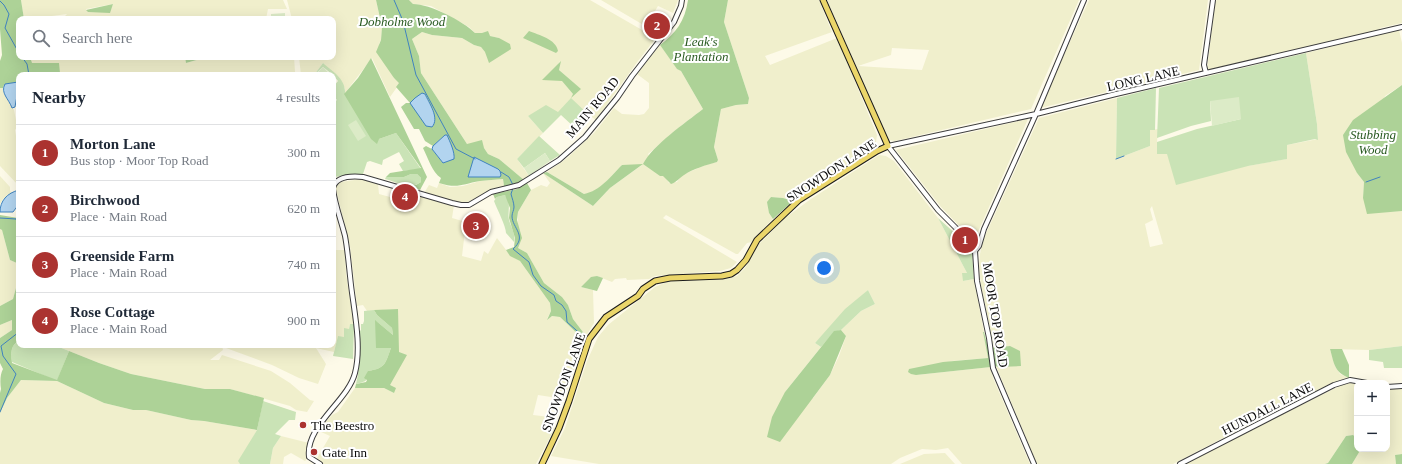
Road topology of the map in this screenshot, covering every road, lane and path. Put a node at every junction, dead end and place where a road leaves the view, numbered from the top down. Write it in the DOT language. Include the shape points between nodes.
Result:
graph roads {
  1 [pos="682,0"];
  2 [pos="823,0"];
  3 [pos="1084,0"];
  4 [pos="1213,0"];
  5 [pos="1402,27"];
  6 [pos="1204,65"];
  7 [pos="1206,73"];
  8 [pos="1198,75"];
  9 [pos="1036,114"];
  10 [pos="888,146"];
  11 [pos="336,182"];
  12 [pos="336,202"];
  13 [pos="976,251"];
  14 [pos="1354,381"];
  15 [pos="1402,386"];
  16 [pos="1390,387"];
  17 [pos="320,464"];
  18 [pos="542,464"];
  19 [pos="1034,464"];
  20 [pos="1180,464"];
  1 -- 11 [label="street, MAIN ROAD" via="674,22 585,137 559,160 513,187 491,192 466,205 363,177 349,177"];
  2 -- 10 [label="main road"];
  3 -- 9 [label="street"];
  4 -- 6 [label="street"];
  5 -- 7 [label="street, LONG LANE"];
  6 -- 7 [label="street"];
  6 -- 8 [label="street"];
  7 -- 8 [label="street, LONG LANE"];
  8 -- 9 [label="street, LONG LANE"];
  9 -- 10 [label="street, LONG LANE"];
  9 -- 13 [label="street"];
  10 -- 13 [label="street, MOOR TOP ROAD" via="938,210"];
  10 -- 18 [label="main road, SNOWDON LANE" via="799,200 757,240 746,260 731,274 655,281 638,296 606,317 589,339 564,414"];
  12 -- 17 [label="street, MAIN ROAD" via="347,248 357,330 357,359 353,381 319,426 311,442 310,457"];
  13 -- 19 [label="street, MOOR TOP ROAD" via="977,281 993,368"];
  14 -- 20 [label="street, HUNDALL LANE" via="1334,385"];
  15 -- 16 [label="street"];
}
